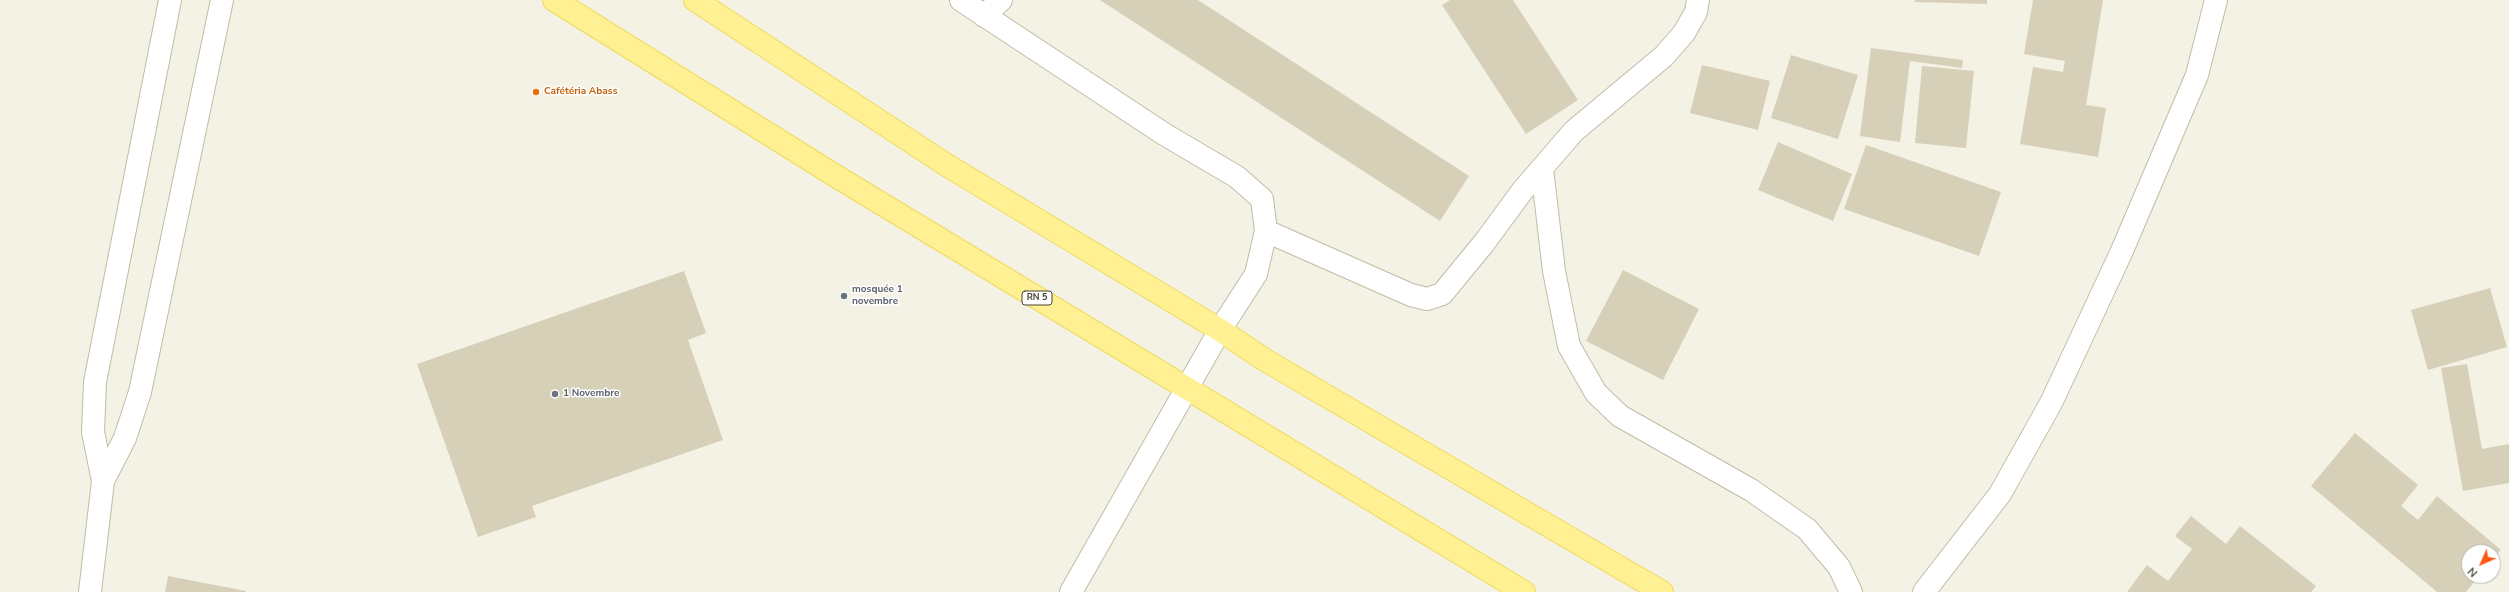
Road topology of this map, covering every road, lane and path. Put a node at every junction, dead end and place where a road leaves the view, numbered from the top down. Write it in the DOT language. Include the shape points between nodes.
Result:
graph roads {
  1 [pos="170,0"];
  2 [pos="222,0"];
  3 [pos="554,0"];
  4 [pos="695,0"];
  5 [pos="961,0"];
  6 [pos="1001,0"];
  7 [pos="1698,0"];
  8 [pos="2216,0"];
  9 [pos="984,16"];
  10 [pos="1542,168"];
  11 [pos="1266,231"];
  12 [pos="1220,330"];
  13 [pos="1188,389"];
  14 [pos="103,481"];
  15 [pos="90,592"];
  16 [pos="1071,592"];
  17 [pos="1524,592"];
  18 [pos="1662,592"];
  19 [pos="1851,592"];
  20 [pos="1924,592"];
  1 -- 14 [label="street" via="94,382 93,432"];
  2 -- 14 [label="street" via="140,392 125,438"];
  3 -- 13 [label="main road, RN 5" via="846,182"];
  4 -- 12 [label="main road" via="945,164"];
  5 -- 9 [label="street"];
  6 -- 9 [label="street"];
  7 -- 10 [label="street" via="1696,12 1684,33 1664,56 1574,132"];
  8 -- 20 [label="street" via="2197,75 2121,253 2051,403 2000,494"];
  9 -- 11 [label="street" via="1164,134 1237,177 1262,199"];
  10 -- 11 [label="street" via="1442,294 1427,299 1411,295"];
  10 -- 19 [label="street" via="1554,271 1568,346 1596,393 1620,416 1751,490 1807,529 1839,567"];
  11 -- 12 [label="street" via="1256,274"];
  12 -- 13 [label="street"];
  12 -- 18 [label="main road" via="1265,360"];
  13 -- 16 [label="street"];
  13 -- 17 [label="main road, RN 5"];
  14 -- 15 [label="street"];
}
